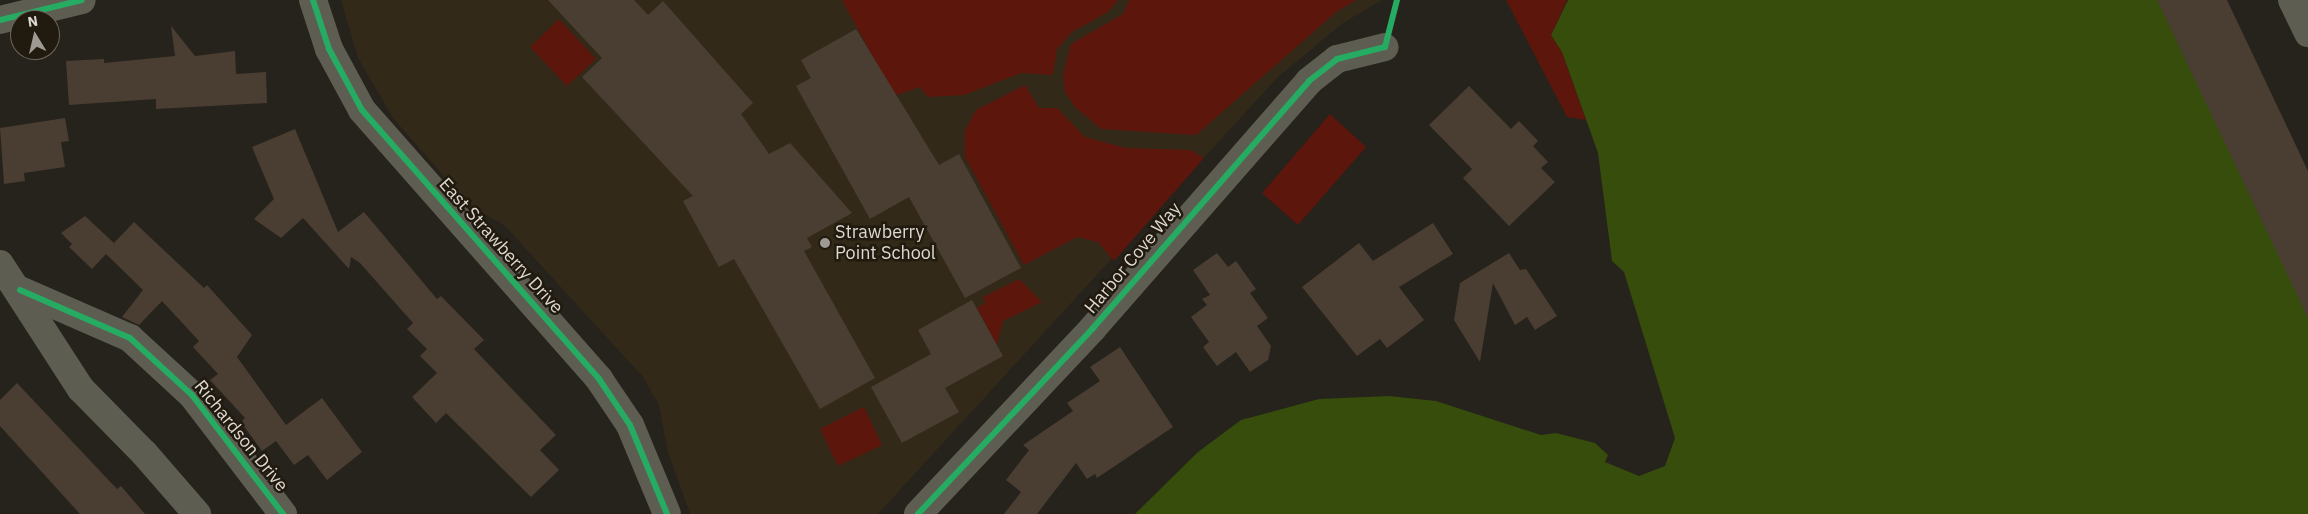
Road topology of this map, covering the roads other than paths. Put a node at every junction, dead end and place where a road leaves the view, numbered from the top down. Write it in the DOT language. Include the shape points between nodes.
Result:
graph roads {
  1 [pos="82,0"];
  2 [pos="313,0"];
  3 [pos="2292,0"];
  4 [pos="0,20"];
  5 [pos="2308,33"];
  6 [pos="1385,47"];
  7 [pos="0,264"];
  8 [pos="20,290"];
  9 [pos="196,514"];
  10 [pos="283,514"];
  11 [pos="667,514"];
  12 [pos="918,514"];
  1 -- 4 [label="street"];
  2 -- 11 [label="street, East Strawberry Drive" via="329,49 362,110 599,379 630,425"];
  3 -- 5 [label="street"];
  6 -- 12 [label="street, Harbor Cove Way" via="1338,59 1309,81 1093,328"];
  7 -- 8 [label="street, Richardson Drive"];
  8 -- 9 [label="street, Richardson Drive" via="81,389"];
  8 -- 10 [label="street, Richardson Drive" via="130,338 192,395"];
}
